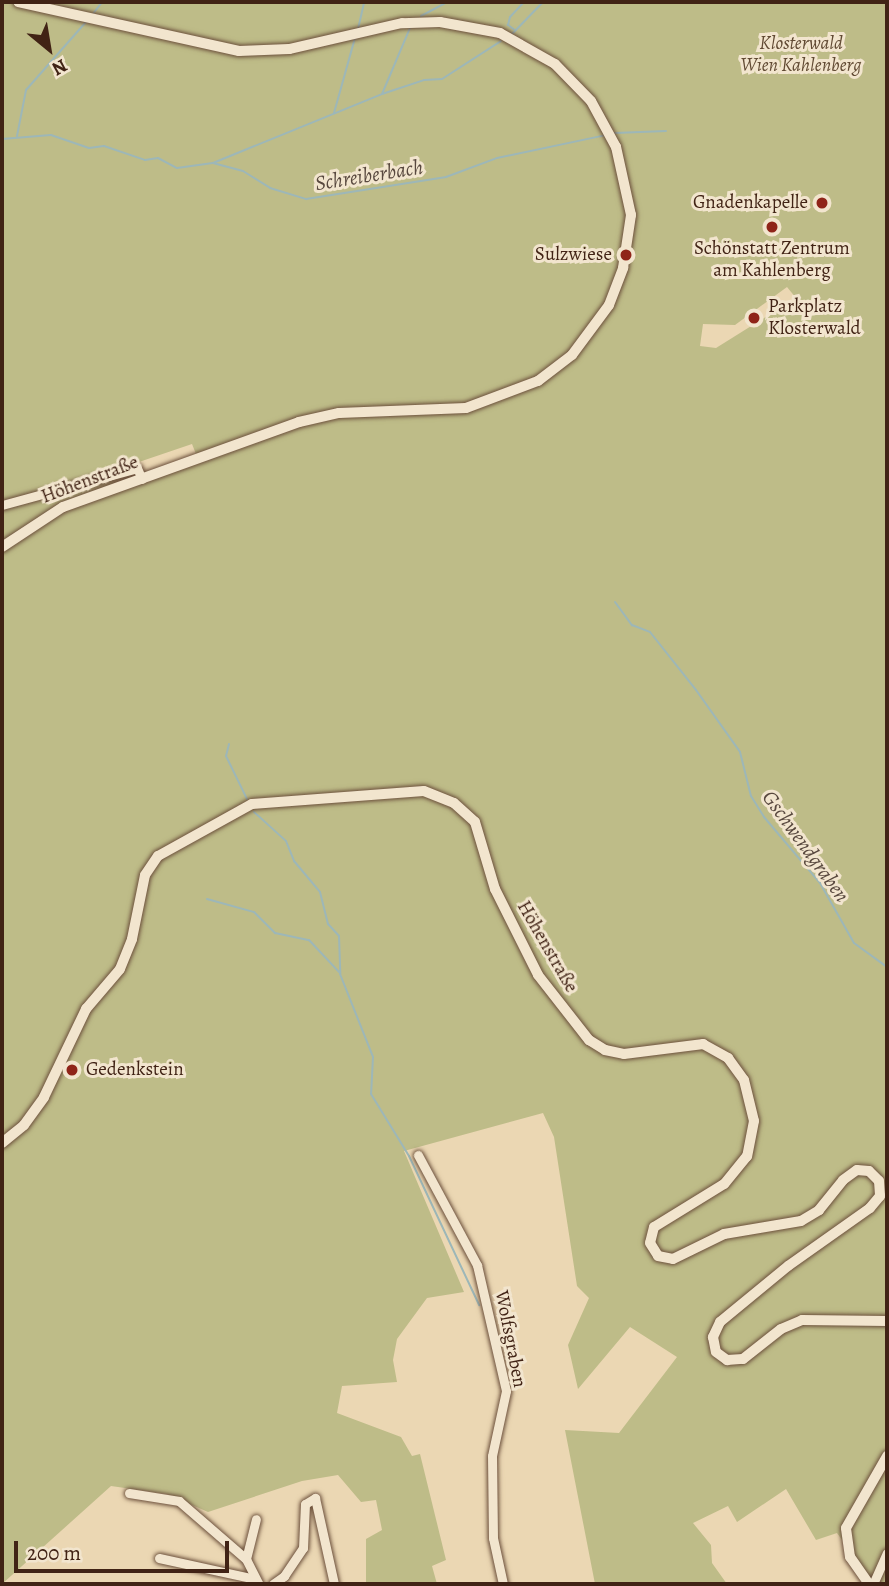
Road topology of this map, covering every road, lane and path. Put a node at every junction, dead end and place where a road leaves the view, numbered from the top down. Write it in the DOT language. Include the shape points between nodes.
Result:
graph roads {
  1 [pos="18,2"];
  2 [pos="142,479"];
  3 [pos="2,505"];
  4 [pos="2,547"];
  5 [pos="2,1143"];
  6 [pos="418,1155"];
  7 [pos="887,1321"];
  8 [pos="887,1456"];
  9 [pos="129,1493"];
  10 [pos="256,1519"];
  11 [pos="887,1553"];
  12 [pos="159,1558"];
  13 [pos="246,1559"];
  14 [pos="257,1582"];
  15 [pos="246,1584"];
  16 [pos="272,1584"];
  17 [pos="334,1584"];
  18 [pos="503,1584"];
  19 [pos="871,1584"];
  1 -- 2 [label="street, Höhenstraße" via="239,51 289,49 368,29 440,22 500,33 566,74 604,121 620,156 631,207 624,268 589,335 545,376 513,394 466,408 324,415"];
  2 -- 3 [label="street" via="138,468"];
  2 -- 4 [label="street, Höhenstraße" via="50,512"];
  5 -- 7 [label="street, Höhenstraße" via="24,1125 44,1097 86,1009 124,960 150,864 195,833 255,803 412,790 449,800 477,825 495,889 544,985 589,1040 624,1054 698,1043 732,1061 753,1108 751,1144 728,1180 654,1227 650,1243 658,1256 673,1259 724,1234 801,1221 819,1210 853,1171 866,1170 877,1177 880,1193 872,1206 720,1322 712,1340 719,1355 730,1361 743,1359 780,1329 802,1320"];
  6 -- 18 [label="street, Wolfsgraben" via="477,1265 506,1391 492,1456 493,1538"];
  8 -- 19 [label="street" via="846,1528 850,1557"];
  9 -- 13 [label="street" via="179,1501"];
  10 -- 13 [label="street"];
  11 -- 19 [label="street"];
  12 -- 14 [label="street"];
  13 -- 14 [label="street"];
  14 -- 15 [label="street"];
  16 -- 17 [label="street" via="284,1576 303,1548 305,1504 315,1498"];
}
